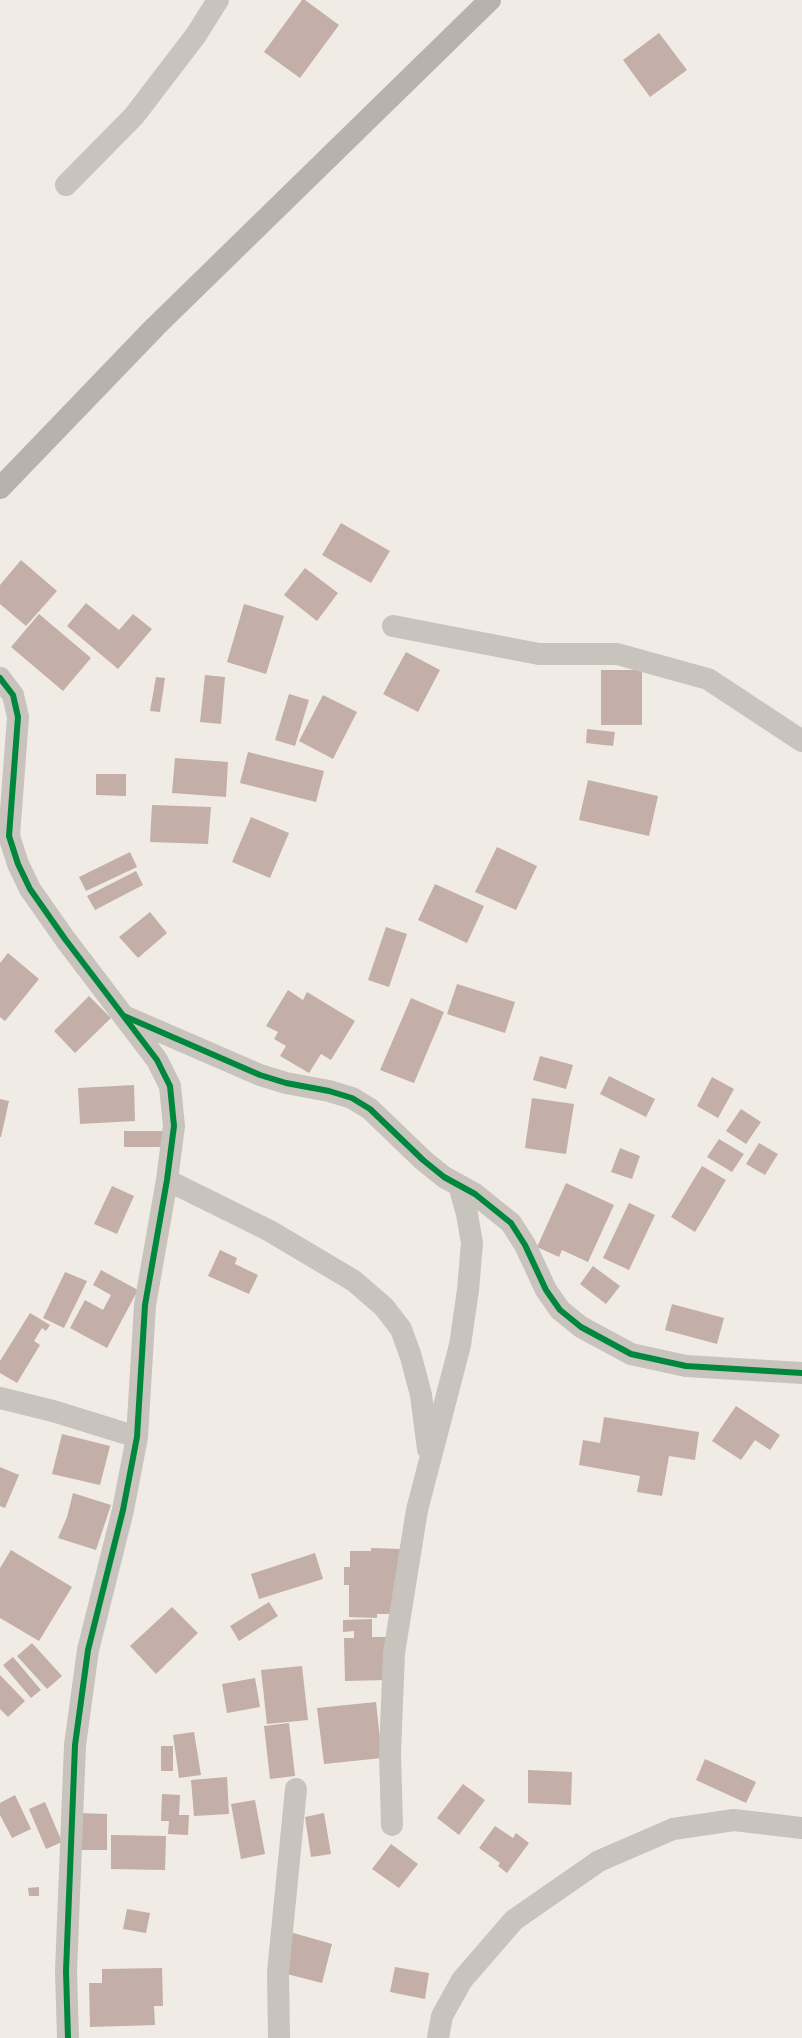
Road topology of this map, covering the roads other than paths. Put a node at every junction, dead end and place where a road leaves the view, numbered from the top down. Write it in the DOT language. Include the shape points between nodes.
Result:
graph roads {
  1 [pos="218,0"];
  2 [pos="490,0"];
  3 [pos="66,185"];
  4 [pos="0,488"];
  5 [pos="393,626"];
  6 [pos="0,678"];
  7 [pos="802,742"];
  8 [pos="123,1015"];
  9 [pos="168,1180"];
  10 [pos="459,1185"];
  11 [pos="802,1373"];
  12 [pos="0,1398"];
  13 [pos="137,1438"];
  14 [pos="430,1460"];
  15 [pos="296,1788"];
  16 [pos="392,1825"];
  17 [pos="802,1828"];
  18 [pos="68,2038"];
  19 [pos="279,2038"];
  20 [pos="438,2038"];
  1 -- 3 [label="street" via="196,35 134,116"];
  2 -- 4 [label="main road" via="154,327"];
  5 -- 7 [label="street" via="539,654 617,654 708,679"];
  6 -- 8 [label="street" via="13,695 18,718 9,836 18,864 30,888 65,939"];
  8 -- 9 [label="street" via="156,1060 170,1086 174,1126"];
  8 -- 10 [label="street" via="260,1076 352,1098 370,1109 422,1160"];
  9 -- 13 [label="street" via="144,1305"];
  9 -- 14 [label="street" via="277,1234 354,1281 384,1307 401,1329 411,1357 421,1395"];
  10 -- 11 [label="street" via="495,1208 511,1223 525,1245 546,1290 560,1310 581,1327 631,1354 686,1366"];
  10 -- 14 [label="street" via="472,1242 468,1290 460,1345"];
  12 -- 13 [label="street" via="53,1411"];
  13 -- 18 [label="street" via="123,1510 88,1650 75,1745 66,1972"];
  14 -- 16 [label="street" via="416,1510 394,1653 390,1753"];
  15 -- 19 [label="street" via="278,1972"];
  17 -- 20 [label="street" via="734,1820 673,1829 599,1861 514,1920 462,1980 442,2016"];
}
